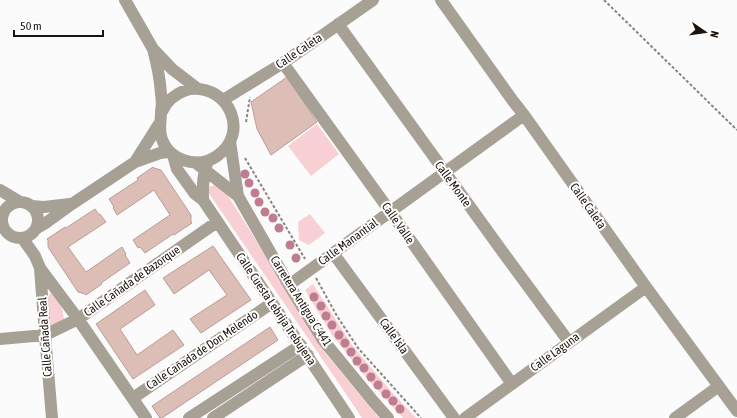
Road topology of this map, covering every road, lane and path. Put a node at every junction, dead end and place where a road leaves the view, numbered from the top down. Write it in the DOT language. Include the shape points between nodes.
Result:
graph roads {
  1 [pos="125,0"];
  2 [pos="373,0"];
  3 [pos="441,0"];
  4 [pos="604,0"];
  5 [pos="338,24"];
  6 [pos="153,49"];
  7 [pos="283,63"];
  8 [pos="198,89"];
  9 [pos="223,100"];
  10 [pos="524,115"];
  11 [pos="160,119"];
  12 [pos="737,130"];
  13 [pos="230,141"];
  14 [pos="171,153"];
  15 [pos="135,162"];
  16 [pos="203,165"];
  17 [pos="445,172"];
  18 [pos="0,190"];
  19 [pos="238,196"];
  20 [pos="203,200"];
  21 [pos="26,204"];
  22 [pos="72,204"];
  23 [pos="390,212"];
  24 [pos="1,219"];
  25 [pos="218,222"];
  26 [pos="21,235"];
  27 [pos="333,253"];
  28 [pos="38,262"];
  29 [pos="289,285"];
  30 [pos="646,287"];
  31 [pos="272,303"];
  32 [pos="78,318"];
  33 [pos="45,335"];
  34 [pos="0,339"];
  35 [pos="569,342"];
  36 [pos="300,345"];
  37 [pos="308,355"];
  38 [pos="512,384"];
  39 [pos="719,386"];
  40 [pos="133,398"];
  41 [pos="737,411"];
  42 [pos="52,418"];
  43 [pos="146,418"];
  44 [pos="189,418"];
  45 [pos="213,418"];
  46 [pos="349,418"];
  47 [pos="388,418"];
  48 [pos="454,418"];
  49 [pos="465,418"];
  50 [pos="675,418"];
  1 -- 6 [label="street"];
  2 -- 5 [label="street, Calle Caleta"];
  3 -- 10 [label="street, Calle Caleta"];
  4 -- 12 [label="path"];
  5 -- 7 [label="street, Calle Caleta"];
  5 -- 17 [label="street, Calle Monte"];
  6 -- 8 [label="street" via="172,69"];
  6 -- 11 [label="street" via="160,78"];
  7 -- 9 [label="street, Calle Caleta"];
  7 -- 23 [label="street, Calle Valle"];
  8 -- 9 [label="street" via="212,92"];
  8 -- 11 [label="street" via="186,90 176,95 167,103"];
  9 -- 13 [label="street" via="232,115 233,133"];
  10 -- 17 [label="street, Calle Manantial"];
  10 -- 30 [label="street, Calle Caleta"];
  11 -- 14 [label="street" via="161,136"];
  11 -- 15 [label="street"];
  13 -- 16 [label="street" via="217,157"];
  13 -- 19 [label="street, Carretera Antigua C-441"];
  14 -- 15 [label="street" via="160,153"];
  14 -- 16 [label="street" via="187,162"];
  14 -- 20 [label="street, Calle Cuesta Lebrija Trebujena" via="177,169 195,194"];
  15 -- 22 [label="street"];
  16 -- 19 [label="street, Carretera Antigua C-441"];
  16 -- 20 [label="street"];
  17 -- 23 [label="street, Calle Manantial"];
  17 -- 35 [label="street, Calle Monte"];
  18 -- 21 [label="street"];
  19 -- 29 [label="street, Carretera Antigua C-441"];
  20 -- 25 [label="street, Calle Cuesta Lebrija Trebujena"];
  21 -- 22 [label="street" via="44,207"];
  21 -- 24 [label="street" via="9,205"];
  21 -- 26 [label="street" via="35,210 38,222"];
  22 -- 26 [label="street" via="47,222"];
  23 -- 27 [label="street, Calle Manantial"];
  23 -- 38 [label="street, Calle Valle"];
  24 -- 26 [label="street" via="7,234"];
  25 -- 31 [label="street, Calle Cuesta Lebrija Trebujena"];
  25 -- 32 [label="street, Calle Cañada de Bazorque"];
  26 -- 28 [label="street"];
  27 -- 29 [label="street, Calle Manantial"];
  27 -- 48 [label="street, Calle Isla"];
  28 -- 32 [label="street"];
  28 -- 33 [label="street, Calle Cañada Real"];
  29 -- 47 [label="street, Carretera Antigua C-441" via="323,340"];
  30 -- 35 [label="street, Calle Laguna"];
  30 -- 39 [label="street, Calle Caleta"];
  31 -- 36 [label="street, Calle Cuesta Lebrija Trebujena"];
  31 -- 40 [label="street, Calle Cañada de Don Melendo"];
  32 -- 33 [label="street, Calle Cañada de Bazorque"];
  32 -- 40 [label="street"];
  33 -- 34 [label="street"];
  33 -- 42 [label="street, Calle Cañada Real"];
  35 -- 38 [label="street, Calle Laguna"];
  36 -- 37 [label="street, Calle Cuesta Lebrija Trebujena"];
  36 -- 44 [label="street"];
  37 -- 45 [label="street"];
  37 -- 46 [label="street, Calle Cuesta Lebrija Trebujena"];
  38 -- 49 [label="street, Calle Laguna"];
  39 -- 41 [label="street, Calle Caleta"];
  39 -- 50 [label="street"];
  40 -- 43 [label="street"];
}
